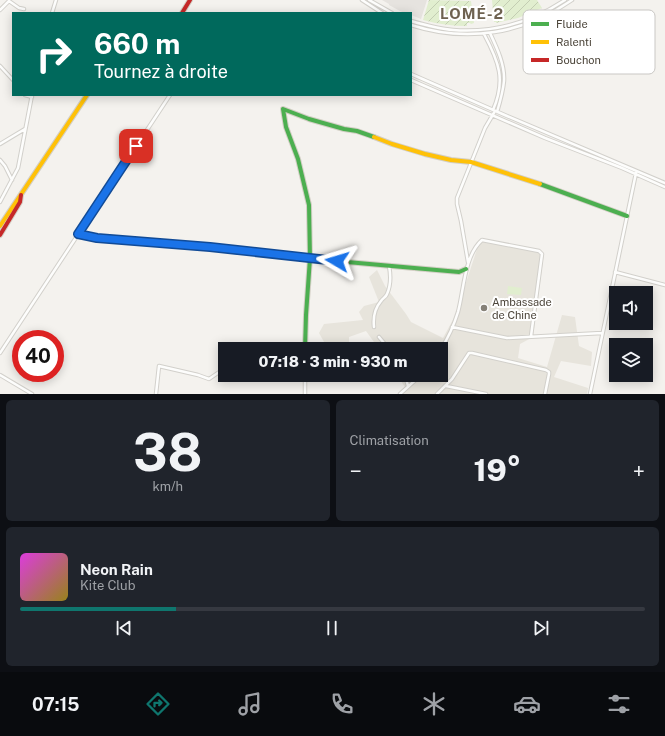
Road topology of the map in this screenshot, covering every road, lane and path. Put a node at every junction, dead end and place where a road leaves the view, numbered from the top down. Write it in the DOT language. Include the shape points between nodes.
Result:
graph roads {
  1 [pos="56,0"];
  2 [pos="190,0"];
  3 [pos="362,0"];
  4 [pos="369,0"];
  5 [pos="565,0"];
  6 [pos="572,0"];
  7 [pos="24,9"];
  8 [pos="0,10"];
  9 [pos="549,10"];
  10 [pos="556,10"];
  11 [pos="52,12"];
  12 [pos="183,12"];
  13 [pos="380,12"];
  14 [pos="390,12"];
  15 [pos="412,21"];
  16 [pos="523,21"];
  17 [pos="412,25"];
  18 [pos="523,25"];
  19 [pos="490,33"];
  20 [pos="484,34"];
  21 [pos="0,66"];
  22 [pos="412,74"];
  23 [pos="12,79"];
  24 [pos="412,80"];
  25 [pos="32,96"];
  26 [pos="86,96"];
  27 [pos="169,96"];
  28 [pos="495,111"];
  29 [pos="492,116"];
  30 [pos="26,129"];
  31 [pos="566,142"];
  32 [pos="0,144"];
  33 [pos="565,146"];
  34 [pos="0,160"];
  35 [pos="471,162"];
  36 [pos="637,171"];
  37 [pos="636,174"];
  38 [pos="12,180"];
  39 [pos="665,183"];
  40 [pos="665,187"];
  41 [pos="21,194"];
  42 [pos="0,202"];
  43 [pos="627,216"];
  44 [pos="0,226"];
  45 [pos="78,234"];
  46 [pos="0,235"];
  47 [pos="310,258"];
  48 [pos="468,262"];
  49 [pos="389,266"];
  50 [pos="466,269"];
  51 [pos="615,272"];
  52 [pos="665,285"];
  53 [pos="374,327"];
  54 [pos="452,327"];
  55 [pos="603,333"];
  56 [pos="531,336"];
  57 [pos="379,337"];
  58 [pos="305,342"];
  59 [pos="383,342"];
  60 [pos="444,342"];
  61 [pos="0,353"];
  62 [pos="218,373"];
  63 [pos="0,375"];
  64 [pos="305,382"];
  65 [pos="407,382"];
  66 [pos="413,382"];
  67 [pos="408,386"];
  68 [pos="446,386"];
  69 [pos="32,394"];
  70 [pos="156,394"];
  71 [pos="305,394"];
  72 [pos="400,394"];
  73 [pos="437,394"];
  74 [pos="486,394"];
  75 [pos="545,394"];
  76 [pos="590,394"];
  1 -- 11 [label="street"];
  2 -- 12 [label="street"];
  3 -- 13 [label="street"];
  4 -- 14 [label="street"];
  5 -- 9 [label="street"];
  6 -- 10 [label="street"];
  7 -- 8 [label="street" via="9,1"];
  15 -- 16 [label="street" via="453,30 476,30"];
  17 -- 20 [label="street" via="451,34"];
  18 -- 19 [label="street"];
  19 -- 20 [label="street"];
  19 -- 28 [label="street" via="503,67 504,80 503,92"];
  20 -- 28 [label="street" via="497,59 499,70"];
  21 -- 23 [label="street"];
  22 -- 28 [label="street"];
  24 -- 29 [label="street"];
  25 -- 30 [label="street"];
  26 -- 41 [label="street"];
  27 -- 45 [label="street"];
  28 -- 29 [label="street"];
  28 -- 31 [label="street"];
  29 -- 33 [label="street"];
  29 -- 35 [label="street"];
  30 -- 32 [label="street"];
  30 -- 38 [label="street" via="18,168"];
  31 -- 33 [label="street"];
  31 -- 36 [label="street"];
  33 -- 37 [label="street"];
  34 -- 38 [label="street"];
  35 -- 43 [label="street" via="550,187"];
  35 -- 47 [label="street" via="418,152 283,109 308,205"];
  35 -- 48 [label="street" via="457,198"];
  36 -- 37 [label="street"];
  36 -- 39 [label="street"];
  37 -- 40 [label="street"];
  37 -- 43 [label="street"];
  38 -- 42 [label="street"];
  41 -- 44 [label="street"];
  41 -- 46 [label="street" via="20,202"];
  43 -- 51 [label="street"];
  45 -- 47 [label="street" via="97,238 215,247"];
  45 -- 61 [label="street"];
  47 -- 49 [label="street"];
  47 -- 58 [label="street"];
  48 -- 50 [label="street"];
  48 -- 56 [label="street" via="482,240 542,253"];
  49 -- 50 [label="street" via="459,272"];
  49 -- 53 [label="street" via="390,283 387,295 380,301 376,310"];
  50 -- 54 [label="street"];
  51 -- 52 [label="street"];
  51 -- 55 [label="street"];
  54 -- 56 [label="street" via="507,338"];
  54 -- 60 [label="street"];
  55 -- 56 [label="street"];
  55 -- 76 [label="street"];
  57 -- 59 [label="street"];
  62 -- 70 [label="street" via="209,379 160,366"];
  63 -- 69 [label="street"];
  64 -- 71 [label="street"];
  65 -- 67 [label="street"];
  66 -- 67 [label="street"];
  67 -- 72 [label="street"];
  68 -- 73 [label="street"];
  68 -- 74 [label="street"];
  68 -- 75 [label="street" via="469,353 472,353 546,370 549,374"];
}
